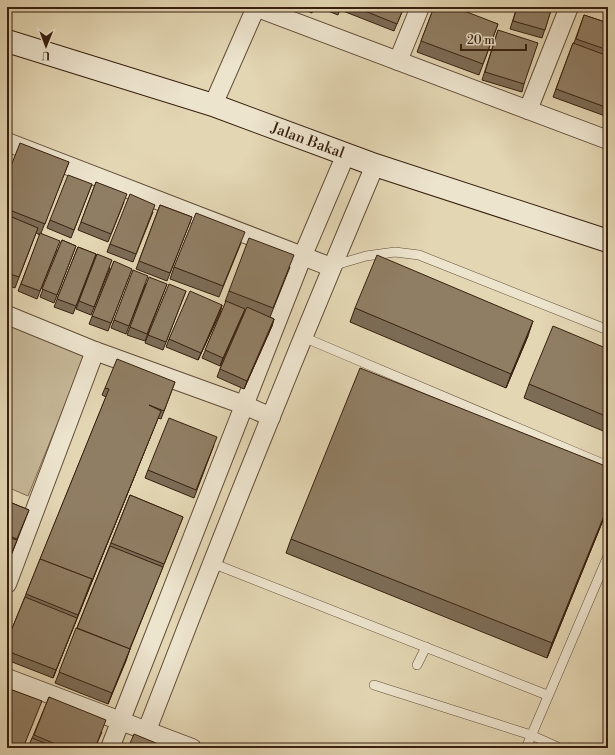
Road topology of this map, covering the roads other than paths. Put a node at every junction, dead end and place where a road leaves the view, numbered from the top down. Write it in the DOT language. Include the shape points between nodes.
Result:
graph roads {
  1 [pos="256,7"];
  2 [pos="420,7"];
  3 [pos="569,7"];
  4 [pos="7,41"];
  5 [pos="398,61"];
  6 [pos="213,105"];
  7 [pos="528,110"];
  8 [pos="608,140"];
  9 [pos="7,142"];
  10 [pos="346,154"];
  11 [pos="375,165"];
  12 [pos="608,241"];
  13 [pos="303,255"];
  14 [pos="331,267"];
  15 [pos="7,315"];
  16 [pos="608,330"];
  17 [pos="303,337"];
  18 [pos="96,351"];
  19 [pos="244,405"];
  20 [pos="271,417"];
  21 [pos="608,466"];
  22 [pos="608,556"];
  23 [pos="212,563"];
  24 [pos="7,584"];
  25 [pos="426,647"];
  26 [pos="417,665"];
  27 [pos="7,678"];
  28 [pos="374,685"];
  29 [pos="547,695"];
  30 [pos="122,721"];
  31 [pos="147,730"];
  32 [pos="531,735"];
  33 [pos="110,748"];
  34 [pos="192,748"];
  35 [pos="526,748"];
  36 [pos="560,748"];
  1 -- 5 [label="street"];
  1 -- 6 [label="street"];
  2 -- 5 [label="street"];
  3 -- 7 [label="street"];
  4 -- 6 [label="street, Jalan Bakal"];
  5 -- 7 [label="street"];
  6 -- 10 [label="street, Jalan Bakal"];
  7 -- 8 [label="street"];
  9 -- 13 [label="street"];
  10 -- 11 [label="street, Jalan Bakal"];
  10 -- 13 [label="street"];
  11 -- 12 [label="street, Jalan Bakal"];
  11 -- 14 [label="street"];
  13 -- 14 [label="street"];
  13 -- 19 [label="street"];
  14 -- 16 [label="lane" via="366,256 395,252 419,255"];
  14 -- 17 [label="street"];
  15 -- 18 [label="street"];
  17 -- 20 [label="street"];
  17 -- 21 [label="lane"];
  18 -- 19 [label="street"];
  18 -- 24 [label="street" via="28,512"];
  19 -- 20 [label="street"];
  19 -- 30 [label="street"];
  20 -- 23 [label="street"];
  22 -- 29 [label="lane"];
  23 -- 25 [label="lane"];
  23 -- 31 [label="street"];
  25 -- 26 [label="lane"];
  25 -- 29 [label="lane"];
  27 -- 30 [label="street"];
  28 -- 32 [label="lane"];
  29 -- 32 [label="lane"];
  30 -- 31 [label="street"];
  30 -- 33 [label="street"];
  31 -- 34 [label="street"];
  32 -- 35 [label="lane"];
  32 -- 36 [label="lane"];
}
